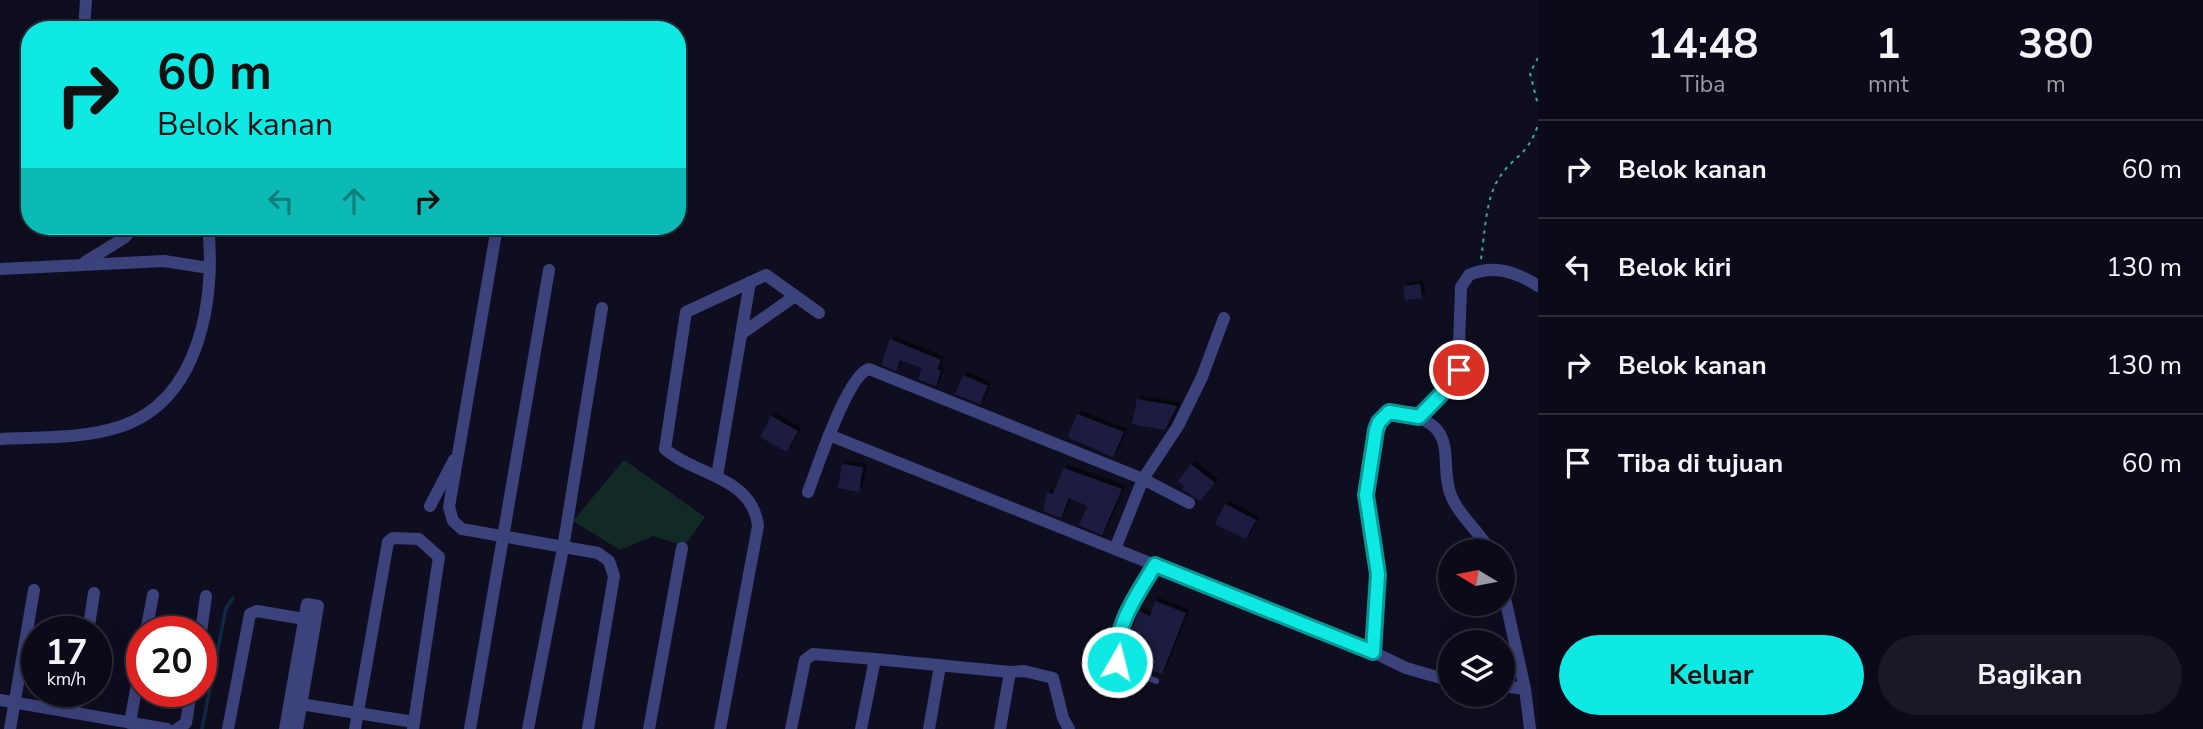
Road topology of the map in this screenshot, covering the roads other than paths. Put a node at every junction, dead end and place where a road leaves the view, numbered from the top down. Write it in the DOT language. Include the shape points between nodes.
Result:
graph roads {
  1 [pos="86,0"];
  2 [pos="85,21"];
  3 [pos="127,235"];
  4 [pos="208,235"];
  5 [pos="496,235"];
  6 [pos="83,264"];
  7 [pos="0,268"];
  8 [pos="209,268"];
  9 [pos="549,270"];
  10 [pos="750,282"];
  11 [pos="1538,286"];
  12 [pos="795,296"];
  13 [pos="602,308"];
  14 [pos="819,313"];
  15 [pos="1224,318"];
  16 [pos="741,334"];
  17 [pos="1419,417"];
  18 [pos="829,435"];
  19 [pos="0,439"];
  20 [pos="462,445"];
  21 [pos="717,477"];
  22 [pos="1143,479"];
  23 [pos="808,492"];
  24 [pos="1189,503"];
  25 [pos="430,506"];
  26 [pos="505,539"];
  27 [pos="1481,539"];
  28 [pos="563,548"];
  29 [pos="682,548"];
  30 [pos="1115,549"];
  31 [pos="1155,565"];
  32 [pos="34,590"];
  33 [pos="94,593"];
  34 [pos="153,595"];
  35 [pos="206,596"];
  36 [pos="90,616"];
  37 [pos="149,616"];
  38 [pos="203,616"];
  39 [pos="1509,616"];
  40 [pos="304,619"];
  41 [pos="1373,652"];
  42 [pos="876,659"];
  43 [pos="940,666"];
  44 [pos="1010,672"];
  45 [pos="1438,678"];
  46 [pos="1156,681"];
  47 [pos="1515,688"];
  48 [pos="1525,689"];
  49 [pos="0,700"];
  50 [pos="15,703"];
  51 [pos="295,703"];
  52 [pos="75,707"];
  53 [pos="133,707"];
  54 [pos="188,707"];
  55 [pos="74,713"];
  56 [pos="358,713"];
  57 [pos="130,723"];
  58 [pos="413,725"];
  59 [pos="10,729"];
  60 [pos="167,729"];
  61 [pos="177,729"];
  62 [pos="228,729"];
  63 [pos="285,729"];
  64 [pos="297,729"];
  65 [pos="355,729"];
  66 [pos="470,729"];
  67 [pos="528,729"];
  68 [pos="588,729"];
  69 [pos="649,729"];
  70 [pos="720,729"];
  71 [pos="791,729"];
  72 [pos="861,729"];
  73 [pos="929,729"];
  74 [pos="1000,729"];
  75 [pos="1069,729"];
  76 [pos="1530,729"];
  1 -- 2 [label="street"];
  3 -- 6 [label="street"];
  4 -- 8 [label="street"];
  5 -- 20 [label="street"];
  6 -- 7 [label="street"];
  6 -- 8 [label="street" via="163,261"];
  8 -- 19 [label="street" via="204,319 191,361 180,383 149,414 95,433"];
  9 -- 26 [label="street"];
  10 -- 12 [label="street" via="766,275"];
  10 -- 16 [label="street"];
  10 -- 21 [label="street" via="685,312 665,449"];
  11 -- 17 [label="street" via="1503,271 1479,270 1469,275 1461,286 1458,376"];
  12 -- 14 [label="street"];
  12 -- 16 [label="street"];
  13 -- 28 [label="street"];
  15 -- 22 [label="street" via="1178,426"];
  16 -- 21 [label="street"];
  17 -- 27 [label="street" via="1443,440 1452,500"];
  17 -- 41 [label="street" via="1389,412 1379,422 1372,449 1366,495 1378,574"];
  18 -- 22 [label="street" via="858,375 869,369"];
  18 -- 23 [label="street"];
  18 -- 30 [label="street"];
  20 -- 25 [label="street"];
  20 -- 26 [label="street" via="449,507 453,521 462,529"];
  21 -- 70 [label="street" via="747,497 756,510 758,526"];
  22 -- 24 [label="street"];
  22 -- 30 [label="street"];
  26 -- 28 [label="street"];
  26 -- 66 [label="street"];
  28 -- 67 [label="street"];
  28 -- 68 [label="street" via="598,553 609,561 614,576"];
  29 -- 69 [label="street"];
  30 -- 31 [label="street"];
  31 -- 41 [label="street"];
  31 -- 46 [label="lane" via="1126,616 1116,653 1120,666"];
  32 -- 50 [label="street"];
  33 -- 36 [label="street"];
  34 -- 37 [label="street"];
  35 -- 38 [label="street"];
  39 -- 48 [label="street"];
  40 -- 51 [label="street"];
  40 -- 51 [label="street" via="307,604 318,606"];
  40 -- 62 [label="street" via="257,611 250,614"];
  41 -- 45 [label="street"];
  42 -- 43 [label="street"];
  42 -- 71 [label="street" via="813,654 805,660"];
  42 -- 72 [label="street"];
  43 -- 44 [label="street"];
  43 -- 73 [label="street"];
  44 -- 74 [label="street"];
  44 -- 75 [label="street" via="1053,678"];
  47 -- 48 [label="street"];
  48 -- 76 [label="street"];
  49 -- 50 [label="street"];
  50 -- 55 [label="street"];
  50 -- 59 [label="street"];
  51 -- 56 [label="street"];
  51 -- 63 [label="street"];
  51 -- 64 [label="street"];
  52 -- 55 [label="street"];
  53 -- 57 [label="street"];
  54 -- 61 [label="street" via="186,723"];
  55 -- 57 [label="street"];
  56 -- 58 [label="street"];
  56 -- 58 [label="street" via="388,542 419,539 439,557"];
  56 -- 65 [label="street"];
  57 -- 60 [label="street"];
}
